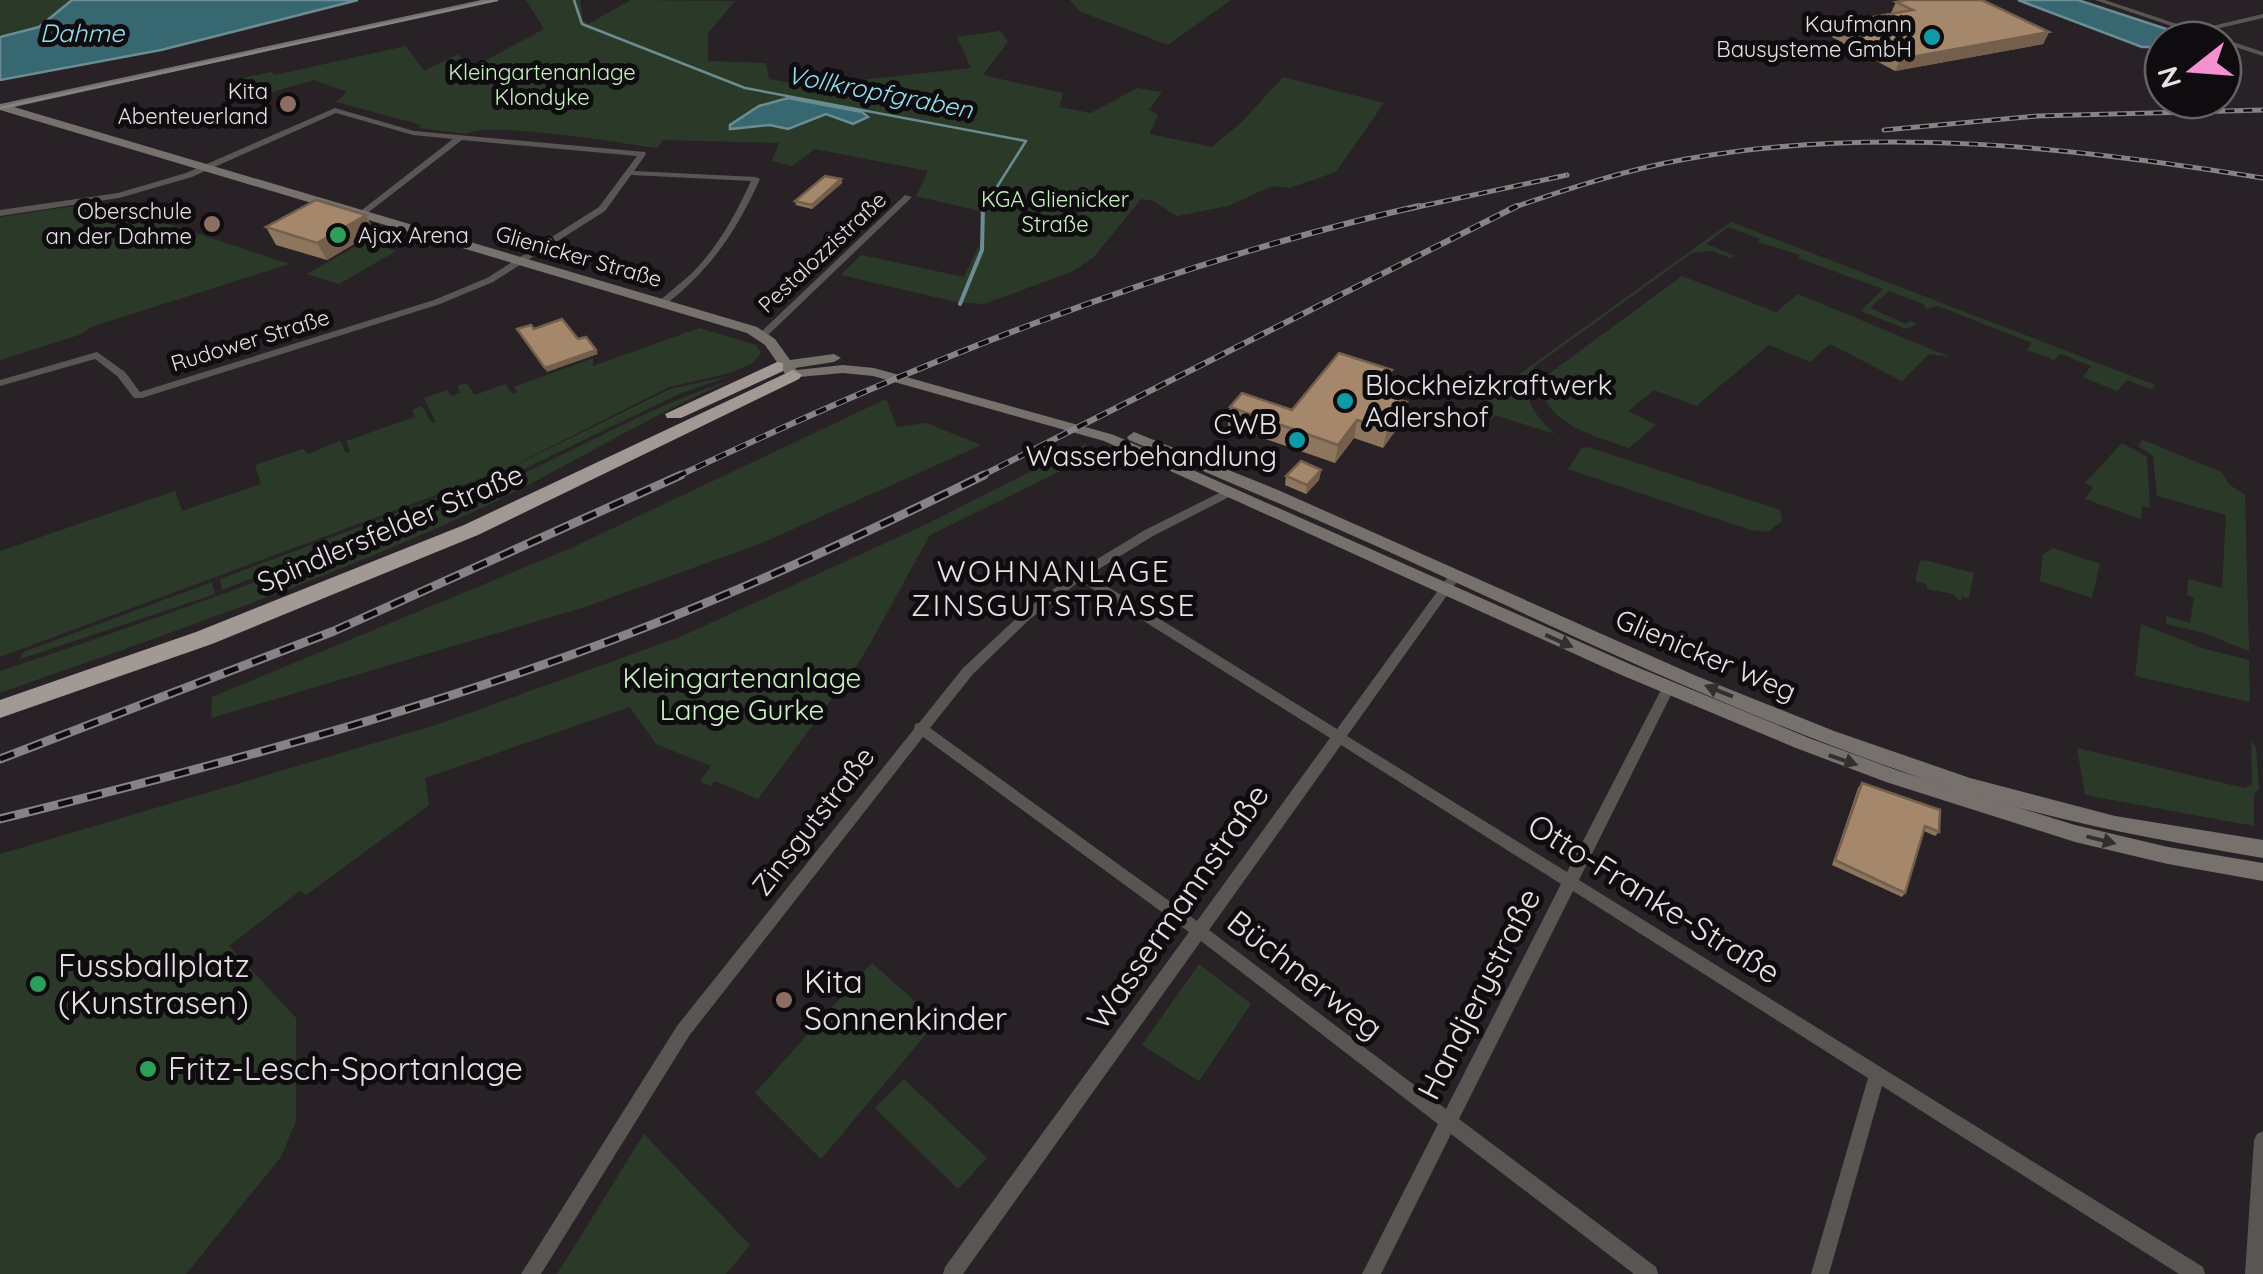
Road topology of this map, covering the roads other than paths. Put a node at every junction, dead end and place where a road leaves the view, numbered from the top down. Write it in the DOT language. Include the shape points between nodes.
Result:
graph roads {
  1 [pos="494,0"];
  2 [pos="2098,0"];
  3 [pos="2163,20"];
  4 [pos="1,108"];
  5 [pos="458,138"];
  6 [pos="204,168"];
  7 [pos="630,172"];
  8 [pos="908,197"];
  9 [pos="0,213"];
  10 [pos="361,215"];
  11 [pos="522,262"];
  12 [pos="662,303"];
  13 [pos="763,335"];
  14 [pos="789,370"];
  15 [pos="0,383"];
  16 [pos="1229,492"];
  17 [pos="1080,575"];
  18 [pos="1449,583"];
  19 [pos="1668,689"];
  20 [pos="0,697"];
  21 [pos="0,709"];
  22 [pos="920,728"];
  23 [pos="1338,736"];
  24 [pos="2263,849"];
  25 [pos="2263,872"];
  26 [pos="1570,882"];
  27 [pos="1199,931"];
  28 [pos="1878,1074"];
  29 [pos="1446,1122"];
  30 [pos="2263,1140"];
  31 [pos="530,1274"];
  32 [pos="952,1274"];
  33 [pos="1371,1274"];
  34 [pos="1649,1274"];
  35 [pos="1820,1274"];
  36 [pos="2196,1274"];
  37 [pos="2254,1274"];
  1 -- 4 [label="main road"];
  2 -- 3 [label="street"];
  4 -- 6 [label="main road, Glienicker Straße"];
  5 -- 6 [label="street" via="404,131 335,110"];
  5 -- 7 [label="street" via="640,152"];
  5 -- 10 [label="street"];
  6 -- 9 [label="street" via="119,196"];
  6 -- 10 [label="main road, Glienicker Straße"];
  7 -- 11 [label="street" via="602,209"];
  7 -- 12 [label="street" via="756,179 712,261"];
  8 -- 13 [label="street, Pestalozzistraße"];
  10 -- 11 [label="main road, Glienicker Straße"];
  11 -- 12 [label="main road, Glienicker Straße"];
  11 -- 15 [label="street, Rudower Straße" via="437,302 138,396 96,356"];
  12 -- 13 [label="main road, Glienicker Straße"];
  13 -- 14 [label="main road"];
  14 -- 16 [label="main road, Glienicker Weg" via="874,372 1070,424"];
  14 -- 18 [label="main road, Glienicker Weg" via="814,359 855,360 1060,412 1151,444"];
  14 -- 20 [label="highway, Spindlersfelder Straße" via="680,410 464,524 203,627"];
  14 -- 21 [label="highway, Spindlersfelder Straße" via="406,558"];
  16 -- 17 [label="street, Zinsgutstraße"];
  16 -- 18 [label="main road, Glienicker Weg"];
  17 -- 22 [label="street, Zinsgutstraße" via="1006,634"];
  17 -- 23 [label="street, Otto-Franke-Straße"];
  18 -- 19 [label="main road, Glienicker Weg, one-way"];
  18 -- 23 [label="street, Wassermannstraße"];
  24 -- 18 [label="main road, Glienicker Weg, one-way" via="2073,814 1889,758"];
  19 -- 25 [label="main road, Glienicker Weg, one-way" via="1812,749 1985,807 2140,849"];
  19 -- 26 [label="street, Handjerystraße"];
  22 -- 27 [label="street, Büchnerweg"];
  22 -- 31 [label="street, Zinsgutstraße" via="683,1031"];
  23 -- 26 [label="street, Otto-Franke-Straße"];
  23 -- 27 [label="street, Wassermannstraße"];
  26 -- 28 [label="street, Otto-Franke-Straße"];
  26 -- 29 [label="street, Handjerystraße"];
  27 -- 29 [label="street, Büchnerweg"];
  27 -- 32 [label="street, Wassermannstraße"];
  28 -- 35 [label="street"];
  28 -- 36 [label="street, Otto-Franke-Straße"];
  29 -- 33 [label="street, Handjerystraße"];
  29 -- 34 [label="street, Büchnerweg"];
  30 -- 37 [label="street"];
}
